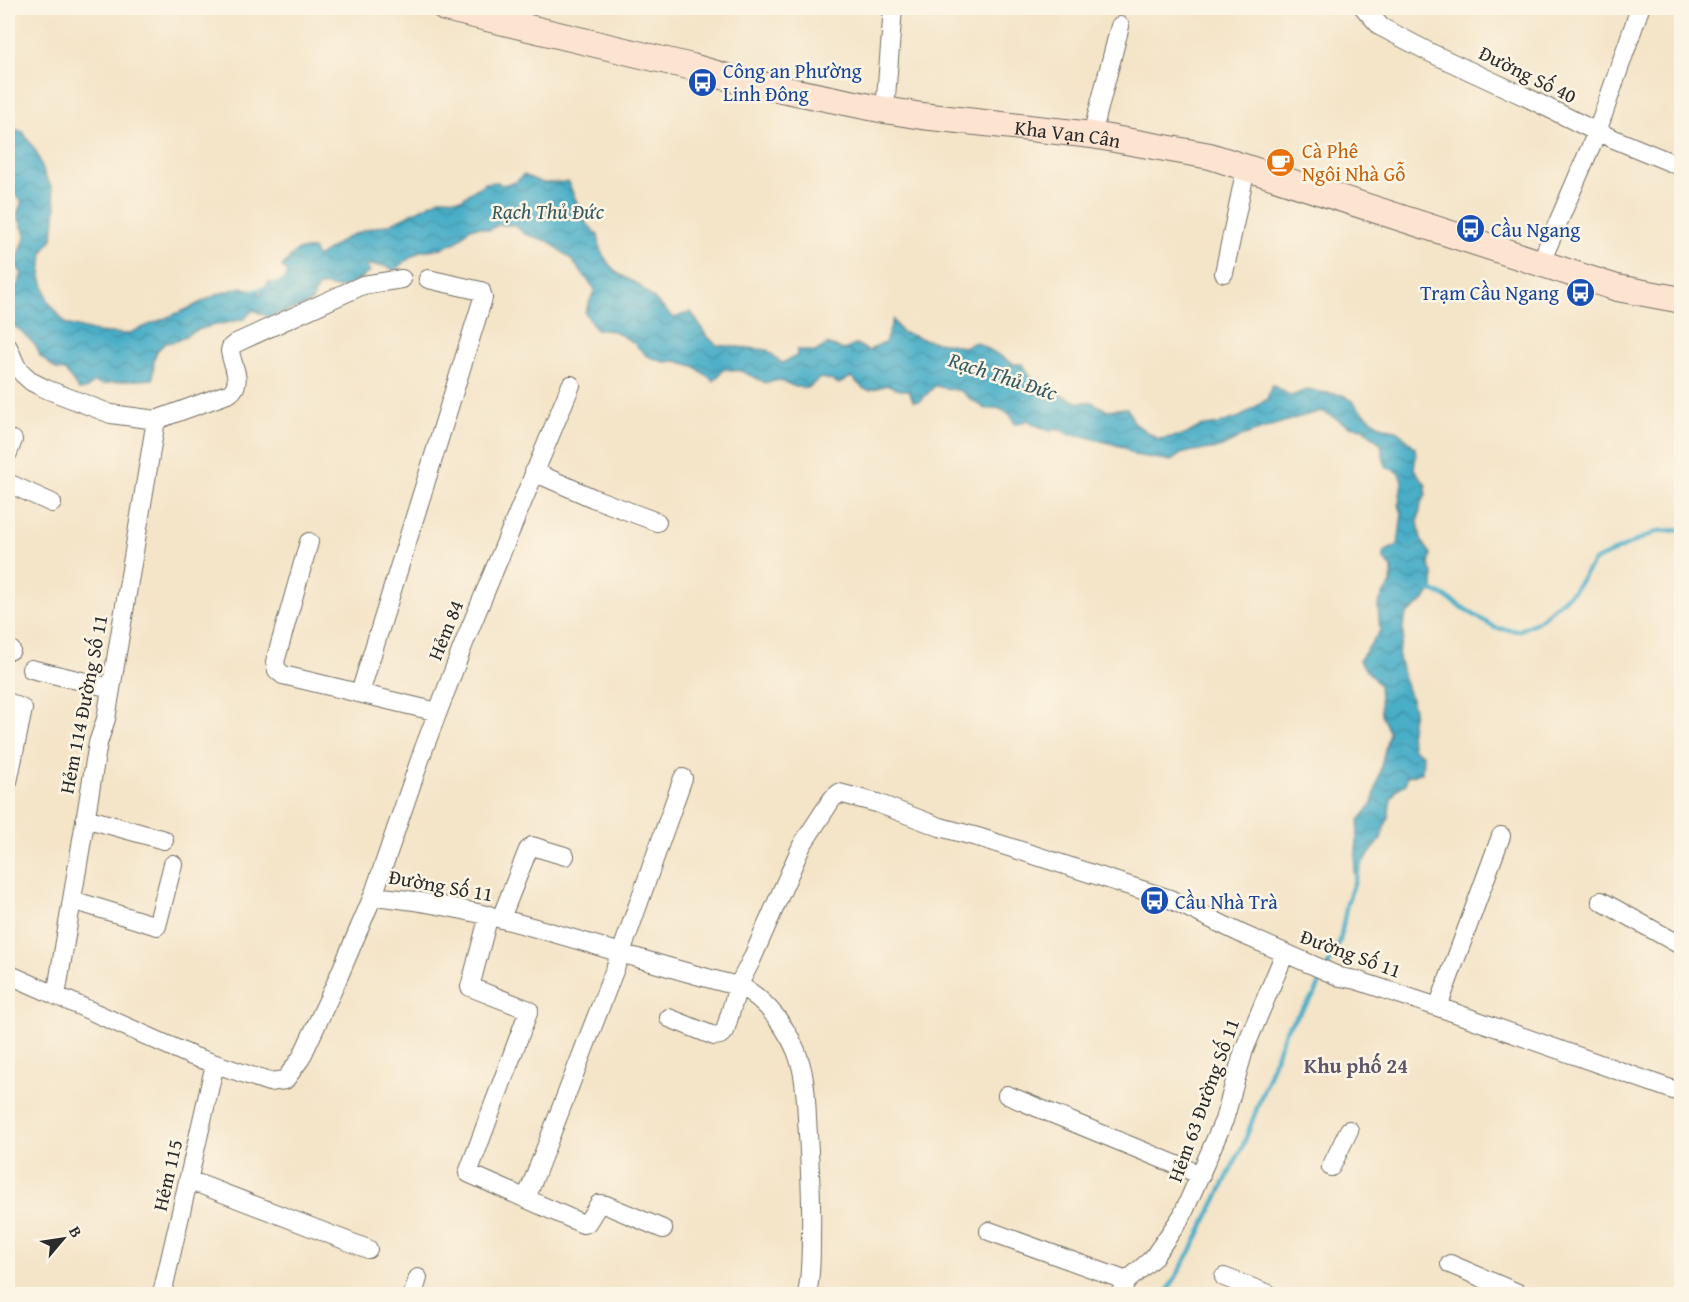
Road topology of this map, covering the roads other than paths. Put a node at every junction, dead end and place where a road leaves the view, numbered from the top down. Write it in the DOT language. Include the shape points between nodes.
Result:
graph roads {
  1 [pos="445,8"];
  2 [pos="893,8"];
  3 [pos="1364,8"];
  4 [pos="1640,8"];
  5 [pos="520,16"];
  6 [pos="1120,26"];
  7 [pos="885,110"];
  8 [pos="1597,132"];
  9 [pos="1092,135"];
  10 [pos="1682,167"];
  11 [pos="1246,168"];
  12 [pos="1541,262"];
  13 [pos="1224,273"];
  14 [pos="402,279"];
  15 [pos="428,279"];
  16 [pos="1682,300"];
  17 [pos="8,347"];
  18 [pos="571,385"];
  19 [pos="156,420"];
  20 [pos="534,472"];
  21 [pos="8,483"];
  22 [pos="52,504"];
  23 [pos="657,522"];
  24 [pos="309,542"];
  25 [pos="31,669"];
  26 [pos="111,688"];
  27 [pos="360,693"];
  28 [pos="15,705"];
  29 [pos="438,712"];
  30 [pos="683,778"];
  31 [pos="8,782"];
  32 [pos="85,818"];
  33 [pos="1501,836"];
  34 [pos="164,840"];
  35 [pos="565,856"];
  36 [pos="173,864"];
  37 [pos="373,896"];
  38 [pos="72,900"];
  39 [pos="1600,901"];
  40 [pos="495,917"];
  41 [pos="1682,946"];
  42 [pos="621,953"];
  43 [pos="1287,954"];
  44 [pos="8,974"];
  45 [pos="738,986"];
  46 [pos="56,996"];
  47 [pos="1438,1007"];
  48 [pos="669,1018"];
  49 [pos="214,1064"];
  50 [pos="1682,1093"];
  51 [pos="1007,1095"];
  52 [pos="1349,1130"];
  53 [pos="1330,1167"];
  54 [pos="1201,1175"];
  55 [pos="189,1180"];
  56 [pos="526,1199"];
  57 [pos="663,1229"];
  58 [pos="989,1231"];
  59 [pos="368,1249"];
  60 [pos="1450,1264"];
  61 [pos="1224,1277"];
  62 [pos="1124,1288"];
  63 [pos="169,1292"];
  64 [pos="807,1294"];
  65 [pos="1269,1294"];
  66 [pos="1520,1294"];
  1 -- 5 [label="main road, Kha Vạn Cân"];
  2 -- 7 [label="street"];
  3 -- 8 [label="street, Đường Số 40" via="1392,33"];
  4 -- 8 [label="street"];
  5 -- 7 [label="main road, Kha Vạn Cân" via="737,80"];
  6 -- 9 [label="street"];
  7 -- 9 [label="main road, Kha Vạn Cân"];
  8 -- 10 [label="street, Đường Số 40"];
  8 -- 12 [label="street"];
  9 -- 11 [label="main road, Kha Vạn Cân" via="1210,156"];
  11 -- 12 [label="main road, Kha Vạn Cân"];
  11 -- 13 [label="street"];
  12 -- 16 [label="main road, Kha Vạn Cân" via="1617,288"];
  14 -- 19 [label="street" via="363,285 236,343 230,351 238,380 234,390"];
  15 -- 27 [label="street" via="481,291 483,298"];
  17 -- 19 [label="street" via="23,374 46,389 111,414"];
  18 -- 20 [label="street, Hẻm 84"];
  19 -- 26 [label="street, Hẻm 114 Đường Số 11"];
  20 -- 23 [label="street"];
  20 -- 29 [label="street, Hẻm 84"];
  21 -- 22 [label="street"];
  24 -- 27 [label="street" via="275,662 277,670 283,675"];
  25 -- 26 [label="street"];
  26 -- 32 [label="street, Hẻm 114 Đường Số 11"];
  27 -- 29 [label="street"];
  28 -- 31 [label="street"];
  29 -- 37 [label="street, Hẻm 84"];
  30 -- 42 [label="street"];
  32 -- 34 [label="street"];
  32 -- 38 [label="street, Hẻm 114 Đường Số 11"];
  33 -- 47 [label="street"];
  35 -- 40 [label="street" via="532,846 528,849"];
  36 -- 38 [label="street" via="157,926"];
  37 -- 40 [label="street, Đường Số 11" via="404,898"];
  37 -- 49 [label="street, Đường Số 11" via="301,1058 285,1080 269,1082"];
  38 -- 46 [label="street, Hẻm 114 Đường Số 11"];
  39 -- 41 [label="street"];
  40 -- 42 [label="street, Đường Số 11"];
  40 -- 56 [label="street" via="470,987 529,1010 468,1173"];
  42 -- 45 [label="street, Đường Số 11"];
  42 -- 56 [label="street"];
  43 -- 45 [label="street, Đường Số 11" via="1170,900 839,793 802,846"];
  43 -- 47 [label="street, Đường Số 11" via="1340,977"];
  43 -- 54 [label="street, Hẻm 63 Đường Số 11" via="1244,1050 1224,1120"];
  44 -- 46 [label="street, Đường Số 11"];
  45 -- 48 [label="street" via="725,1031 720,1035"];
  45 -- 64 [label="street" via="755,995 774,1016 794,1045 800,1062 812,1197"];
  46 -- 49 [label="street, Đường Số 11"];
  47 -- 50 [label="street, Đường Số 11"];
  49 -- 55 [label="street, Hẻm 115"];
  51 -- 54 [label="street"];
  52 -- 53 [label="street"];
  54 -- 62 [label="street, Hẻm 63 Đường Số 11" via="1182,1216 1153,1258"];
  55 -- 59 [label="street"];
  55 -- 63 [label="street, Hẻm 115"];
  56 -- 57 [label="street" via="583,1224 599,1204"];
  58 -- 62 [label="street"];
  60 -- 66 [label="street"];
  61 -- 65 [label="street"];
}
